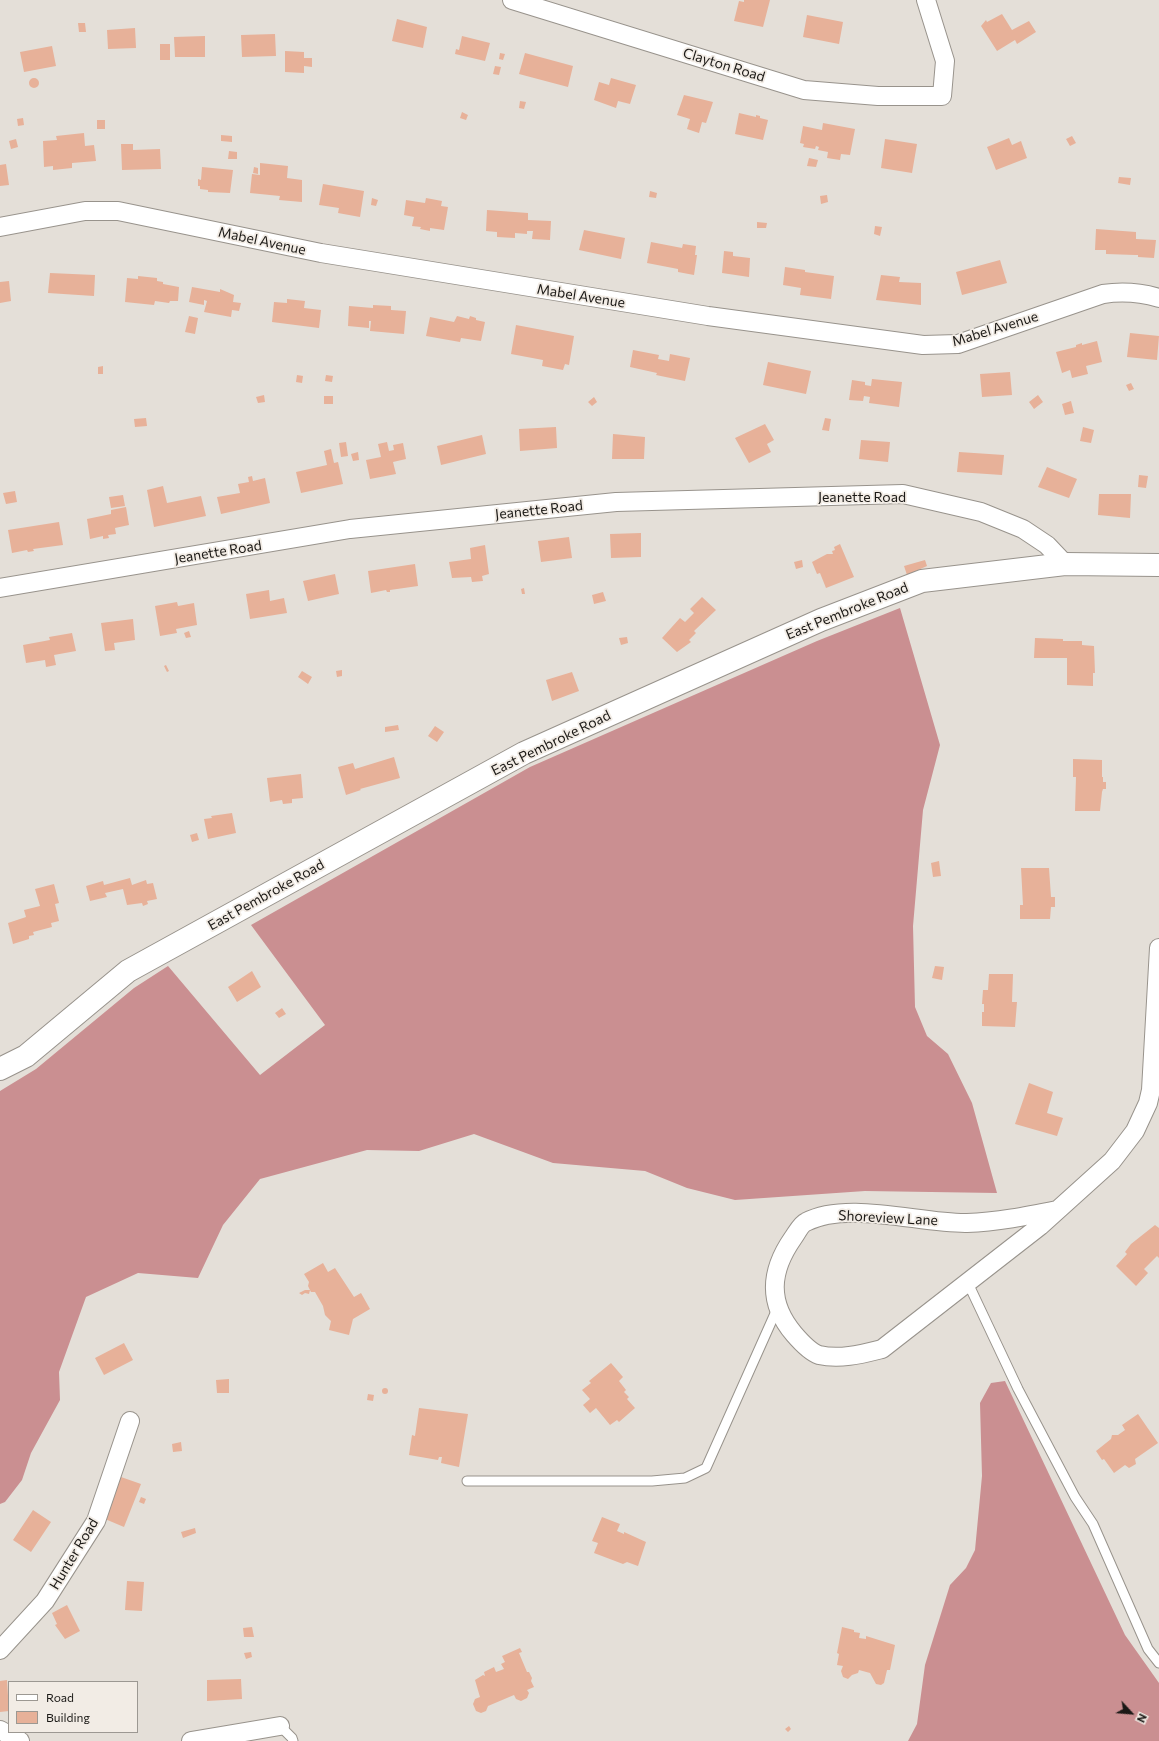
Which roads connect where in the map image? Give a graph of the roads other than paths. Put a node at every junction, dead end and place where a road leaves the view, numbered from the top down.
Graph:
1 (512, 0) edge
2 (926, 0) edge
3 (0, 227) edge
4 (1159, 298) edge
5 (1065, 564) junction
6 (1159, 565) edge
7 (0, 588) edge
8 (1159, 948) edge
9 (0, 1069) edge
10 (1057, 1210) junction
11 (966, 1282) junction
12 (777, 1309) junction
13 (130, 1421) dead end
14 (467, 1481) dead end
15 (0, 1650) edge
16 (1159, 1663) edge
17 (280, 1726) joint
18 (0, 1730) edge
19 (20, 1741) edge
20 (191, 1741) edge
21 (293, 1741) edge

1 - 2 street, Clayton Road
3 - 4 street, Mabel Avenue
5 - 6 street, East Pembroke Road
5 - 7 street, Jeanette Road
5 - 9 street, East Pembroke Road
8 - 10 street, Shoreview Lane
10 - 11 street, Shoreview Lane
10 - 12 street, Shoreview Lane
11 - 12 street, Shoreview Lane
11 - 16 lane
12 - 14 lane
13 - 15 street, Hunter Road
17 - 20 street
17 - 21 lane
18 - 19 street

